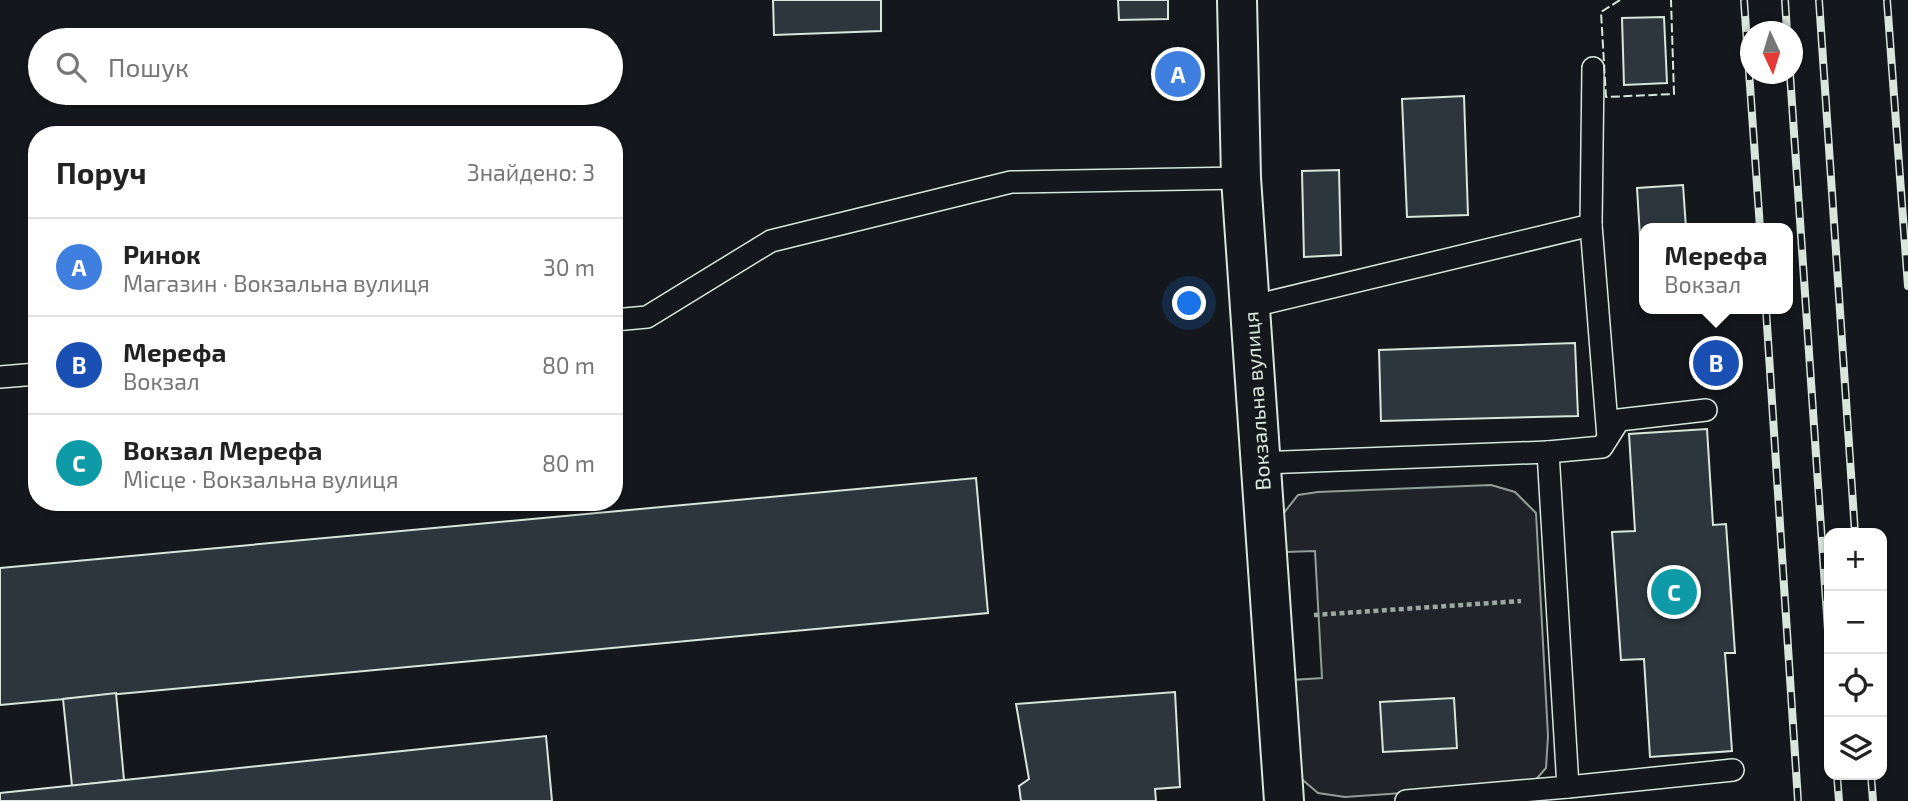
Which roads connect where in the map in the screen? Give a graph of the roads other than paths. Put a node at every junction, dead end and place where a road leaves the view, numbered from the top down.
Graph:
1 (1237, 0) edge
2 (1593, 68) dead end
3 (1241, 178) junction
4 (1591, 225) junction
5 (1249, 307) junction
6 (623, 319) edge
7 (28, 375) edge
8 (0, 377) edge
9 (1706, 410) dead end
10 (1608, 437) junction
11 (1548, 452) junction
12 (1260, 463) junction
13 (1733, 770) dead end
14 (1574, 794) edge
15 (1284, 801) edge
16 (1406, 801) edge

1 - 3 street, Вокзальна вулиця
2 - 4 lane
3 - 5 street, Вокзальна вулиця
3 - 6 lane
4 - 5 lane
4 - 10 lane
5 - 12 street, Вокзальна вулиця
7 - 8 lane
9 - 10 lane
10 - 11 lane
11 - 12 lane
11 - 14 lane
12 - 15 street, Вокзальна вулиця
13 - 14 lane
14 - 16 lane

